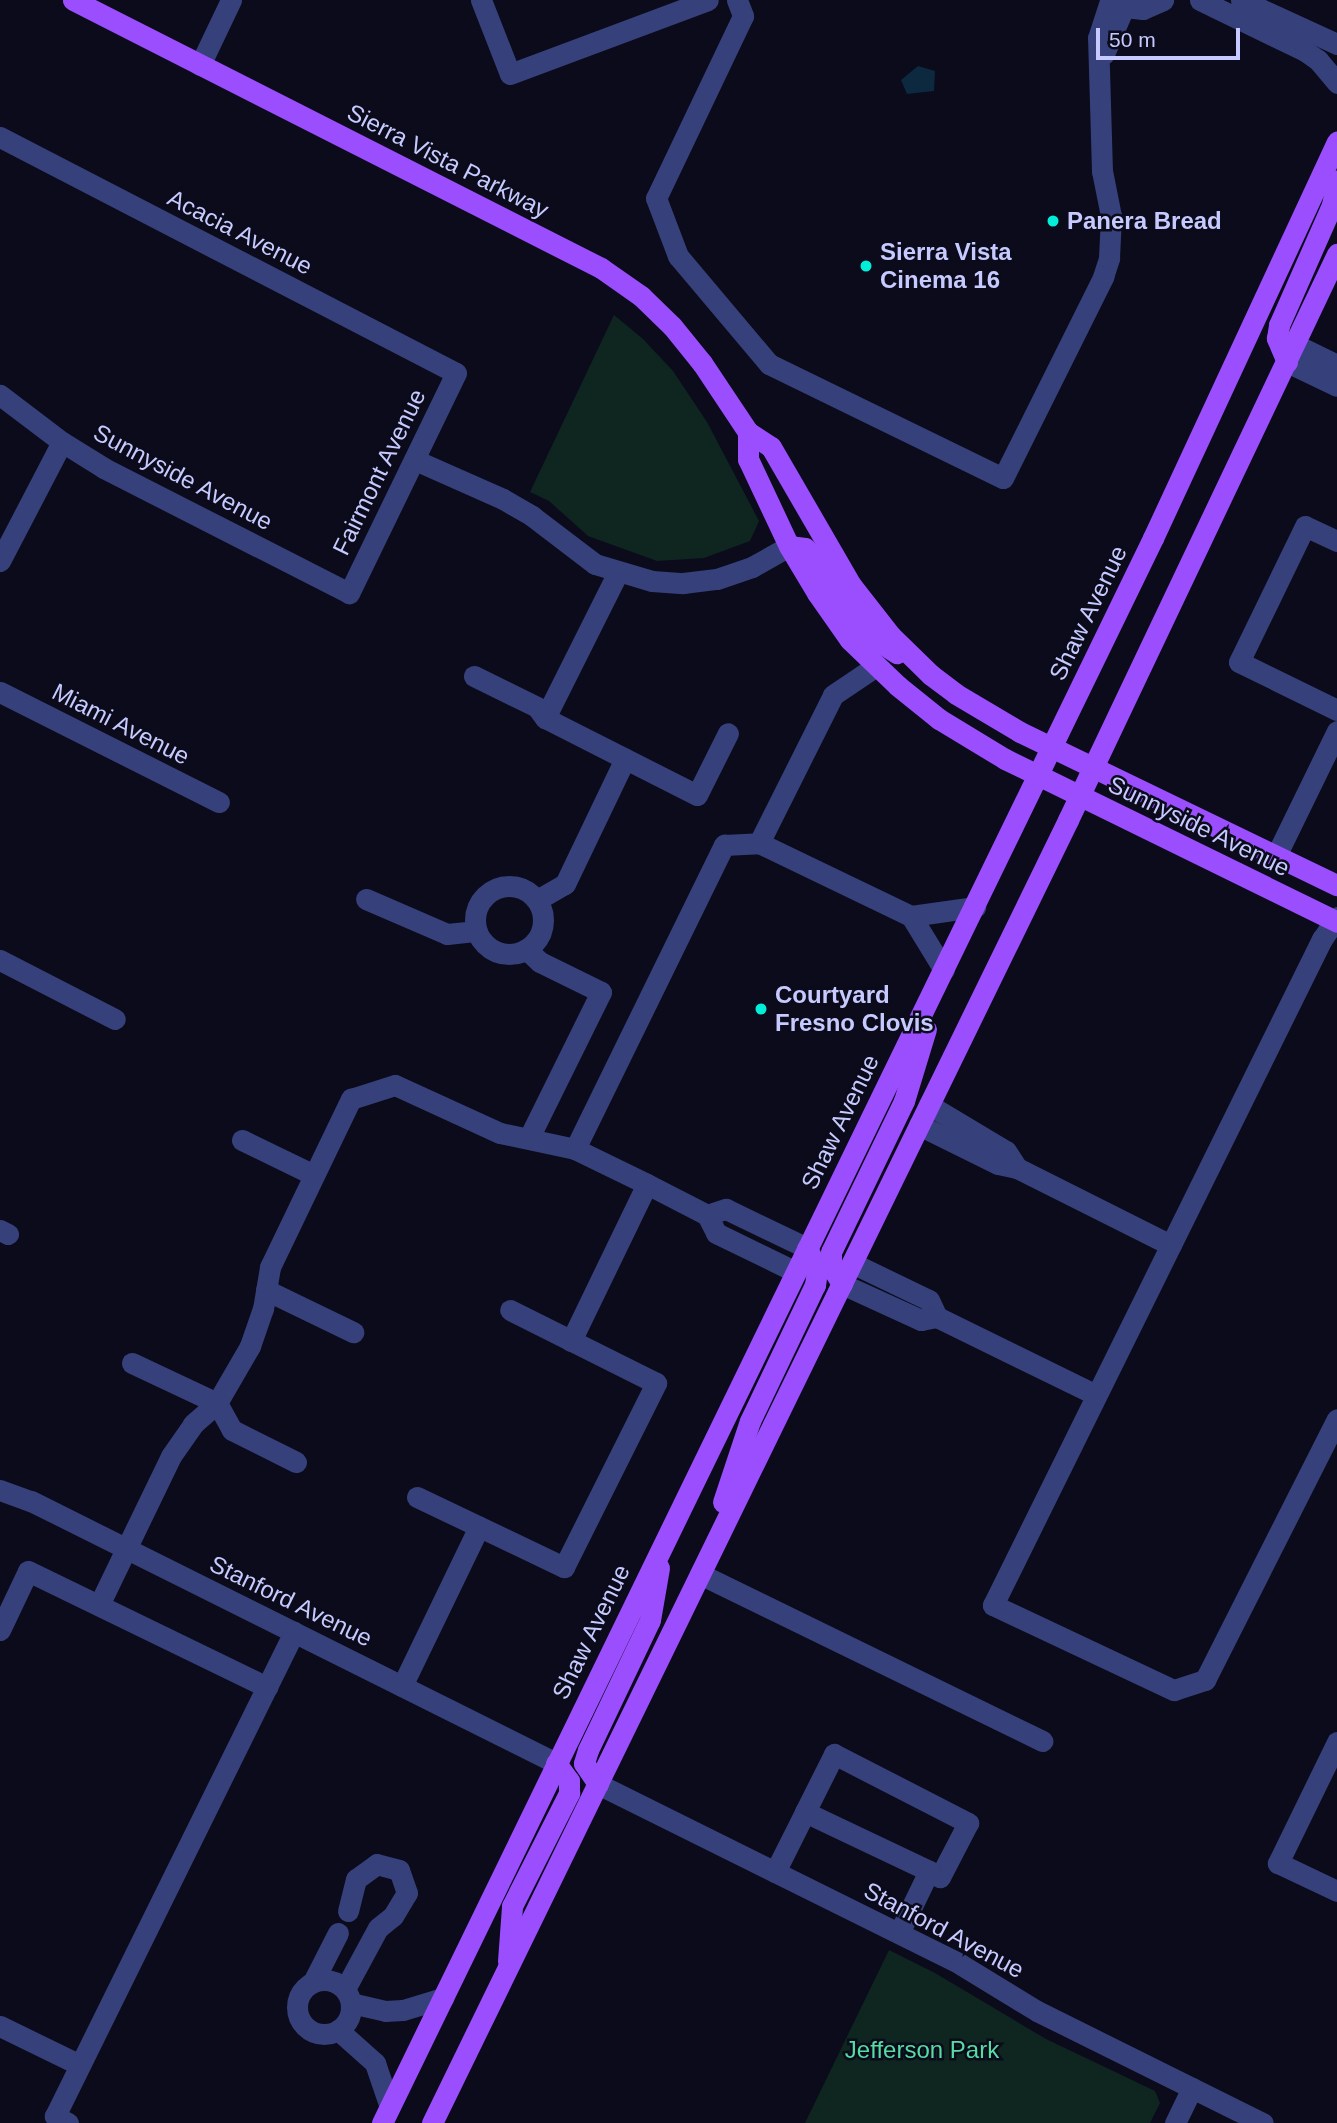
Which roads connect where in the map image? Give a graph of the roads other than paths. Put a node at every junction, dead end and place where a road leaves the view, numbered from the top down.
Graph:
1 (73, 0) edge
2 (231, 0) edge
3 (481, 0) edge
4 (708, 0) edge
5 (737, 0) edge
6 (1163, 0) edge
7 (1200, 0) edge
8 (1241, 0) edge
9 (1115, 2) edge
10 (1337, 44) edge
11 (200, 65) junction
12 (1337, 83) edge
13 (0, 137) edge
14 (1337, 142) edge
15 (1337, 180) edge
16 (1337, 254) edge
17 (1292, 354) junction
18 (1337, 365) edge
19 (456, 373) joint
20 (1337, 386) edge
21 (0, 395) edge
22 (748, 432) junction
23 (62, 442) junction
24 (415, 460) junction
25 (1337, 541) edge
26 (789, 546) junction
27 (0, 561) edge
28 (618, 572) junction
29 (349, 593) joint
30 (876, 666) junction
31 (931, 675) junction
32 (474, 676) dead end
33 (0, 692) edge
34 (1337, 710) edge
35 (545, 718) junction
36 (1337, 731) edge
37 (728, 733) dead end
38 (1051, 747) junction
39 (625, 759) junction
40 (1092, 768) junction
41 (1038, 776) junction
42 (1078, 796) junction
43 (219, 802) dead end
44 (760, 843) junction
45 (1276, 856) junction
46 (1337, 885) edge
47 (366, 899) dead end
48 (537, 900) junction
49 (975, 907) junction
50 (911, 916) junction
51 (1336, 920) edge
52 (477, 931) junction
53 (526, 949) junction
54 (0, 960) edge
55 (944, 970) junction
56 (115, 1019) dead end
57 (929, 1105) junction
58 (919, 1125) junction
59 (529, 1138) junction
60 (242, 1140) dead end
61 (565, 1146) junction
62 (1017, 1168) junction
63 (314, 1175) junction
64 (647, 1184) junction
65 (707, 1215) junction
66 (1171, 1244) junction
67 (807, 1248) junction
68 (852, 1263) junction
69 (796, 1272) junction
70 (842, 1284) junction
71 (266, 1290) junction
72 (510, 1310) dead end
73 (937, 1317) junction
74 (353, 1332) dead end
75 (571, 1341) junction
76 (132, 1363) dead end
77 (1096, 1395) junction
78 (217, 1404) junction
79 (1337, 1419) edge
80 (296, 1462) dead end
81 (0, 1490) edge
82 (417, 1497) dead end
83 (479, 1527) junction
84 (664, 1542) junction
85 (127, 1549) junction
86 (700, 1574) junction
87 (99, 1605) junction
88 (0, 1630) edge
89 (294, 1632) junction
90 (402, 1686) junction
91 (267, 1688) junction
92 (1042, 1741) dead end
93 (1337, 1742) edge
94 (556, 1763) junction
95 (598, 1784) junction
96 (805, 1812) junction
97 (929, 1871) junction
98 (775, 1872) junction
99 (1337, 1891) edge
100 (348, 1911) dead end
101 (338, 1933) dead end
102 (899, 1933) junction
103 (506, 1973) junction
104 (313, 1982) junction
105 (348, 1996) junction
106 (443, 1998) junction
107 (0, 2026) edge
108 (338, 2030) junction
109 (80, 2065) junction
110 (1192, 2088) junction
111 (386, 2115) edge
112 (68, 2123) edge
113 (432, 2123) edge
114 (1175, 2123) edge
115 (1263, 2123) edge

1 - 11 main road, Sierra Vista Parkway
2 - 11 street
3 - 4 street
5 - 9 street
6 - 9 street
7 - 12 street
8 - 10 street
11 - 22 main road, Sierra Vista Parkway
13 - 19 street, Acacia Avenue
14 - 38 main road, Shaw Avenue
15 - 17 main road
16 - 17 main road
17 - 18 street
17 - 20 street
17 - 40 main road
19 - 24 street, Fairmont Avenue
21 - 23 street, Sunnyside Avenue
22 - 26 main road, Sierra Vista Parkway
22 - 31 main road, Sierra Vista Parkway
23 - 27 street
23 - 29 street, Sunnyside Avenue
24 - 28 street
24 - 29 street, Fairmont Avenue
25 - 34 street
26 - 28 street
26 - 30 main road, Sierra Vista Parkway
26 - 31 main road
28 - 35 street
30 - 41 main road, Sierra Vista Parkway
30 - 44 street
31 - 38 main road, Sierra Vista Parkway
32 - 35 street
33 - 43 street, Miami Avenue
35 - 39 street
36 - 45 street
37 - 39 street
38 - 40 main road, Sunnyside Avenue
38 - 41 main road, Shaw Avenue
39 - 48 street
40 - 42 main road
40 - 45 main road, Sunnyside Avenue
41 - 42 main road, Sunnyside Avenue
41 - 49 main road, Shaw Avenue
42 - 51 main road, Sunnyside Avenue
42 - 57 main road
44 - 50 street
44 - 61 street
45 - 46 main road, Sunnyside Avenue
47 - 52 street
48 - 52 street
48 - 53 street
49 - 50 street
49 - 55 main road, Shaw Avenue
50 - 55 street
51 - 66 street
52 - 53 street
53 - 59 street
54 - 56 street
55 - 67 main road, Shaw Avenue
55 - 70 main road
57 - 58 main road
57 - 62 street
58 - 62 street
58 - 68 main road
59 - 61 street
59 - 63 street
60 - 63 street
61 - 64 street
62 - 66 street
63 - 71 street
64 - 65 street
64 - 75 street
65 - 67 street
65 - 69 street
66 - 77 street
67 - 69 main road, Shaw Avenue
67 - 86 main road
68 - 70 main road
68 - 73 street
69 - 84 main road, Shaw Avenue
70 - 73 street
70 - 86 main road
71 - 74 street
71 - 78 street
72 - 75 street
73 - 77 street
75 - 83 street
76 - 78 street
77 - 79 street
78 - 80 street
78 - 85 street
81 - 85 street, Stanford Avenue
82 - 83 street
83 - 90 street
84 - 94 main road, Shaw Avenue
84 - 95 main road
85 - 87 street
85 - 89 street, Stanford Avenue
86 - 92 street
86 - 95 main road
87 - 88 street
87 - 91 street
89 - 90 street, Stanford Avenue
89 - 91 street
90 - 94 street, Stanford Avenue
91 - 109 street
93 - 99 street
94 - 103 main road
94 - 106 main road, Shaw Avenue
95 - 98 street, Stanford Avenue
95 - 103 main road
96 - 97 street
96 - 97 street
96 - 98 street
97 - 102 street
98 - 102 street, Stanford Avenue
100 - 105 street
101 - 104 street
102 - 110 street, Stanford Avenue
103 - 113 main road
104 - 105 street
104 - 108 street
105 - 106 street
105 - 108 street
106 - 111 main road, Shaw Avenue
107 - 109 street
108 - 111 street
109 - 112 street
110 - 114 street
110 - 115 street, Stanford Avenue

